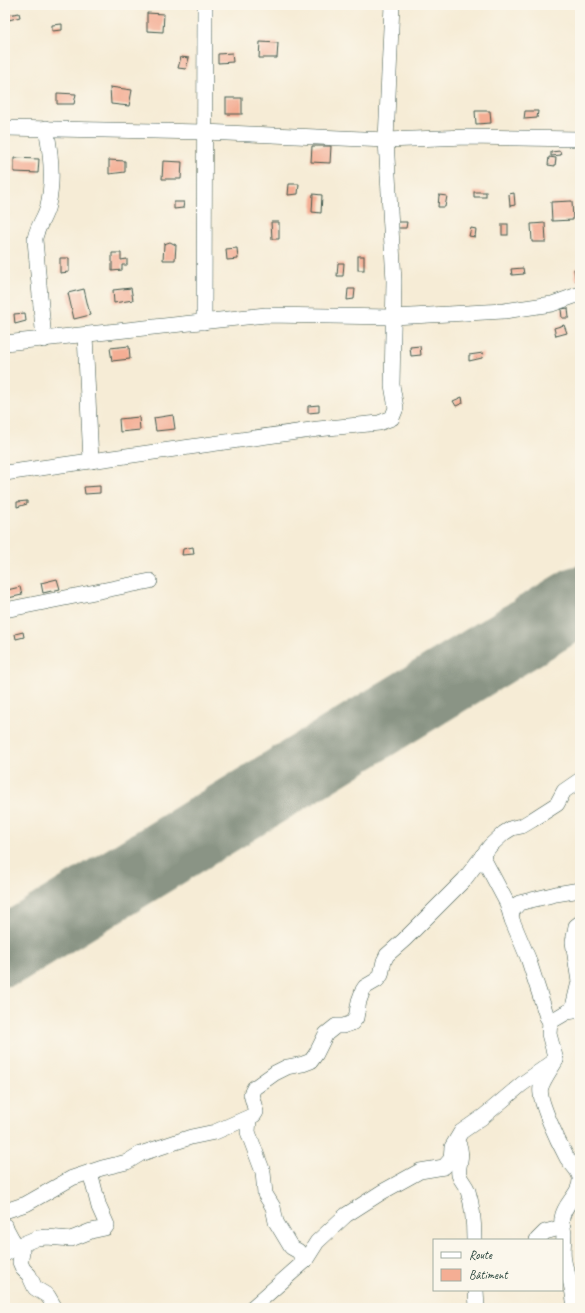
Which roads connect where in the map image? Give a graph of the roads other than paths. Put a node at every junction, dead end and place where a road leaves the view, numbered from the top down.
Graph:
1 (205, 5) edge
2 (392, 5) edge
3 (5, 128) edge
4 (46, 128) junction
5 (204, 132) junction
6 (580, 139) edge
7 (386, 140) junction
8 (580, 294) edge
9 (393, 317) junction
10 (204, 322) junction
11 (85, 335) junction
12 (44, 340) junction
13 (5, 343) edge
14 (91, 461) junction
15 (5, 473) edge
16 (150, 581) dead end
17 (5, 610) edge
18 (580, 780) edge
19 (482, 856) junction
20 (580, 890) edge
21 (512, 908) junction
22 (580, 923) edge
23 (580, 982) edge
24 (576, 1010) edge
25 (550, 1022) junction
26 (556, 1060) junction
27 (249, 1118) junction
28 (456, 1140) junction
29 (90, 1172) junction
30 (5, 1211) edge
31 (5, 1226) edge
32 (563, 1227) junction
33 (474, 1239) edge
34 (538, 1239) edge
35 (18, 1246) junction
36 (5, 1254) edge
37 (302, 1256) junction
38 (476, 1291) edge
39 (55, 1308) edge
40 (252, 1308) edge
41 (477, 1308) edge
42 (575, 1308) edge

1 - 5 street
2 - 7 street
3 - 4 street
4 - 5 street
4 - 12 street
5 - 7 street
5 - 10 street
6 - 7 street
7 - 9 street
8 - 9 street
9 - 10 street
9 - 14 street
10 - 11 street
11 - 12 street
11 - 14 street
12 - 13 street
14 - 15 street
16 - 17 street
18 - 19 street
19 - 21 street
19 - 27 street
20 - 21 street
21 - 25 street
22 - 23 street
23 - 24 street
24 - 25 street
25 - 26 street
26 - 28 street
26 - 32 street
27 - 29 street
27 - 37 street
28 - 33 street
28 - 37 street
29 - 30 street
29 - 35 street
31 - 35 street
32 - 34 street
32 - 42 street
35 - 36 street
35 - 39 street
37 - 40 street
38 - 41 street

